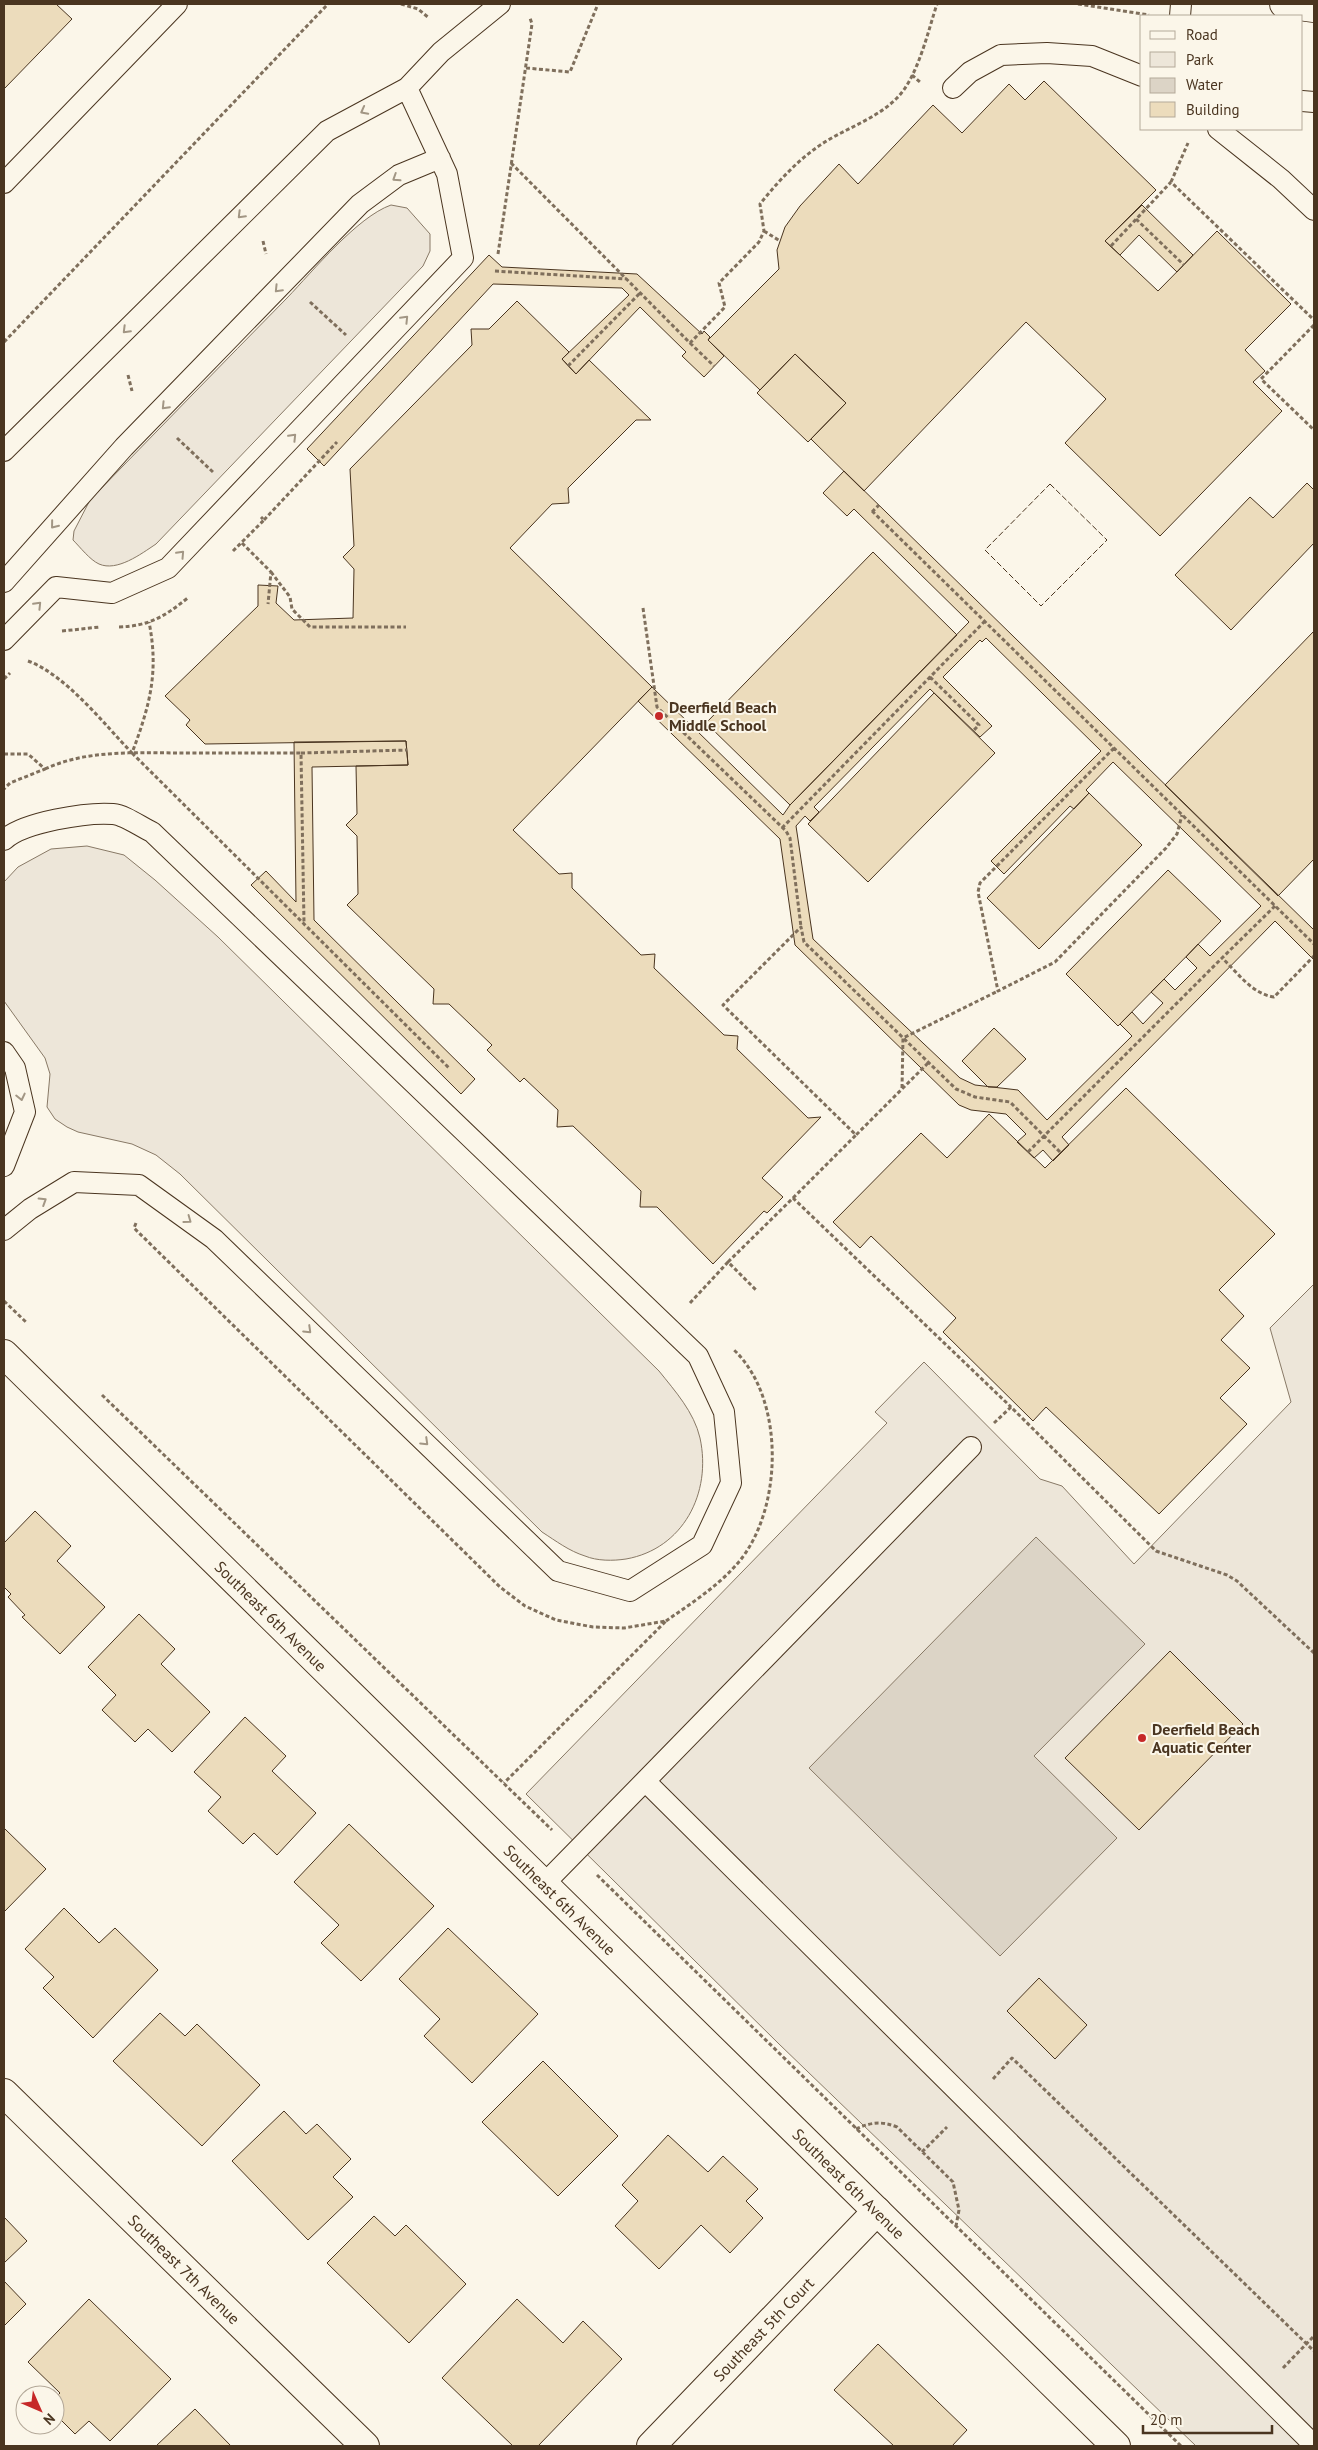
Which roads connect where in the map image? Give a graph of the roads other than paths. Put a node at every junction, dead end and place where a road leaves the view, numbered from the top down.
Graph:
1 (176, 4) edge
2 (500, 4) edge
3 (1284, 4) edge
4 (1314, 8) edge
5 (1140, 75) edge
6 (407, 88) junction
7 (954, 88) dead end
8 (1219, 130) edge
9 (440, 158) junction
10 (4, 183) edge
11 (1314, 210) edge
12 (4, 452) edge
13 (4, 582) edge
14 (4, 640) edge
15 (4, 840) edge
16 (4, 1052) edge
17 (4, 1166) edge
18 (4, 1230) edge
19 (4, 1354) edge
20 (971, 1447) road end
21 (645, 1781) junction
22 (544, 1884) junction
23 (4, 2094) edge
24 (877, 2211) junction
25 (1314, 2444) edge
26 (365, 2446) edge
27 (651, 2446) edge
28 (1116, 2446) edge

1 - 10 lane
2 - 6 lane
3 - 4 street
5 - 7 lane
6 - 9 lane
6 -> 12 lane
8 - 11 lane
9 -> 13 lane
14 -> 9 lane
18 -> 15 lane
16 -> 17 lane
19 - 22 street, Southeast 6th Avenue
20 - 21 lane
21 - 22 lane
21 - 25 lane
22 - 24 street, Southeast 6th Avenue
23 - 26 street, Southeast 7th Avenue
24 - 27 street, Southeast 5th Court
24 - 28 street, Southeast 6th Avenue

